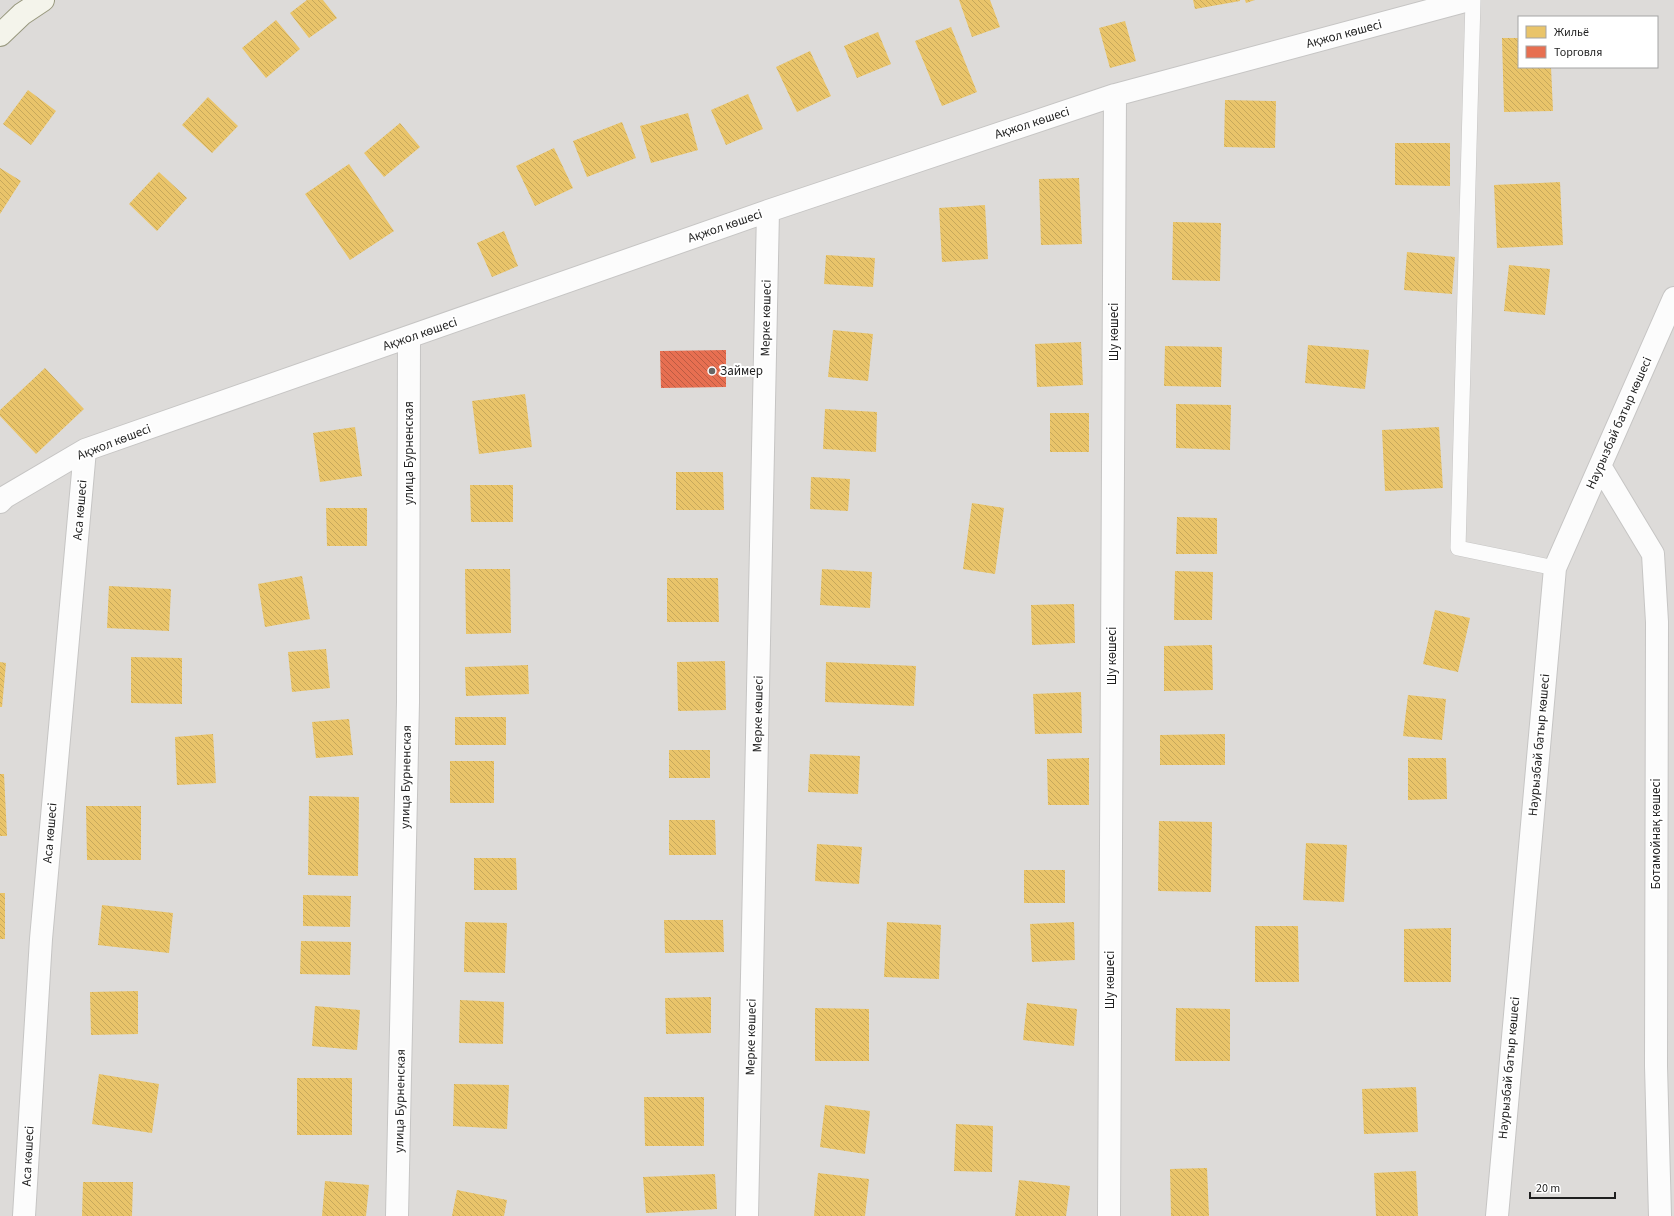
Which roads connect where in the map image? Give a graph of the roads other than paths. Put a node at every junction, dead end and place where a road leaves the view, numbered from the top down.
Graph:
1 (43, 0) edge
2 (1469, 0) edge
3 (1473, 0) edge
4 (0, 35) edge
5 (1115, 95) junction
6 (768, 211) junction
7 (1674, 298) edge
8 (409, 337) junction
9 (85, 450) junction
10 (1600, 466) junction
11 (0, 502) edge
12 (1555, 568) junction
13 (24, 1216) edge
14 (398, 1216) edge
15 (747, 1216) edge
16 (1109, 1216) edge
17 (1497, 1216) edge
18 (1660, 1216) edge

1 - 4 street
2 - 5 street, Ақжол көшесі
3 - 12 lane
5 - 6 street, Ақжол көшесі
5 - 16 street, Шу көшесі
6 - 8 street, Ақжол көшесі
6 - 15 street, Мерке көшесі
7 - 10 street, Наурызбай батыр көшесі
8 - 9 street, Ақжол көшесі
8 - 14 street, улица Бурненская
9 - 11 street, Ақжол көшесі
9 - 13 street, Аса көшесі
10 - 12 street, Наурызбай батыр көшесі
10 - 18 street, Ботамойнақ көшесі
12 - 17 street, Наурызбай батыр көшесі

